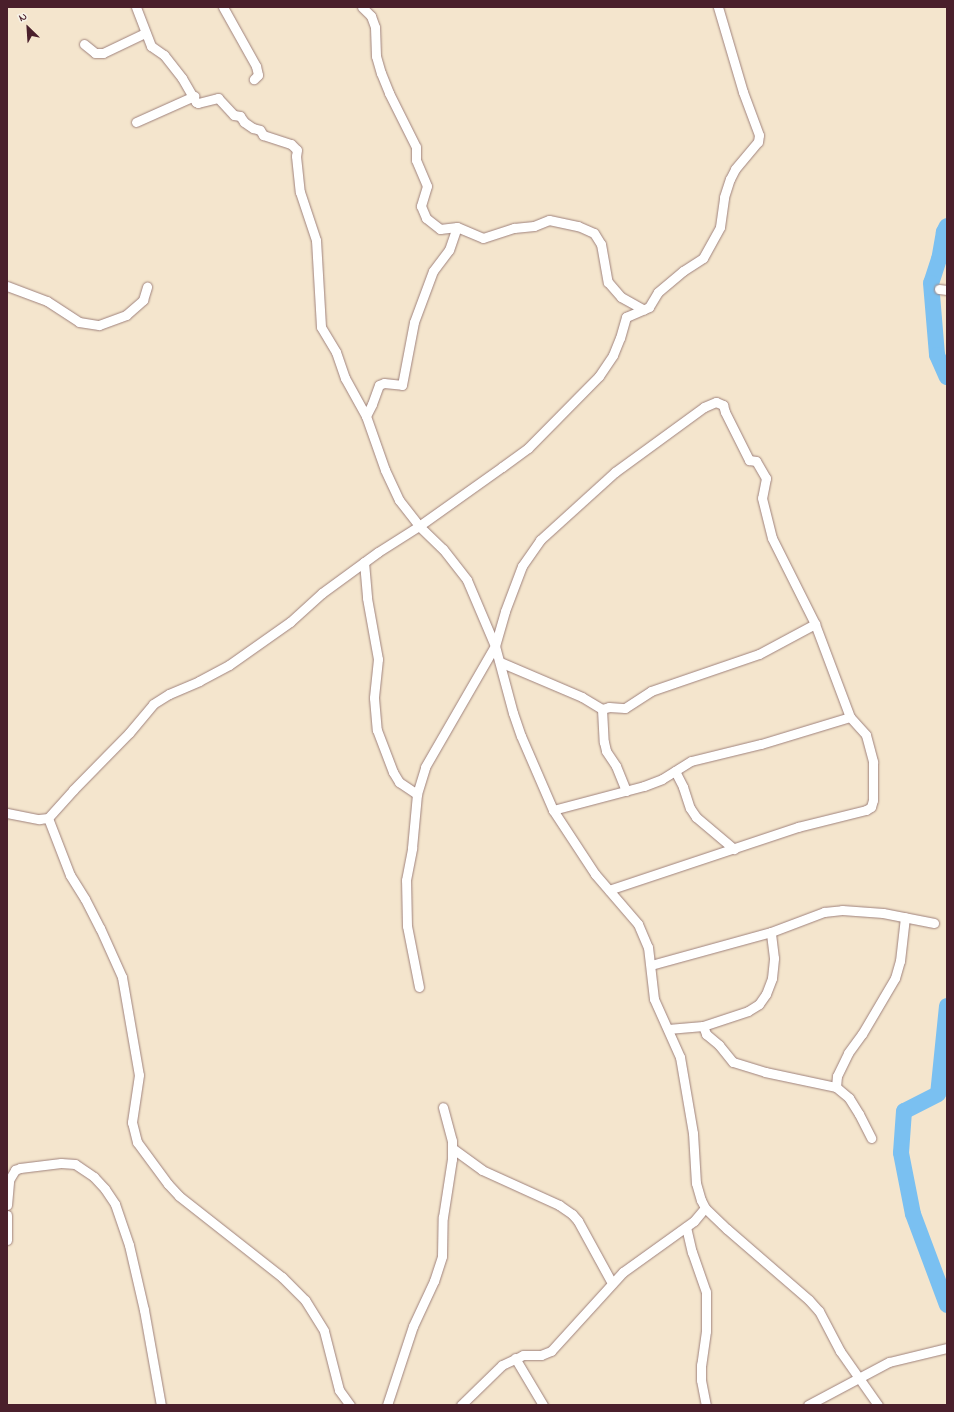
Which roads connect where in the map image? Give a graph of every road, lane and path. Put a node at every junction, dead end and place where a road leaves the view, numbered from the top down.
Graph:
1 (136, 7) edge
2 (222, 7) edge
3 (362, 7) edge
4 (718, 7) edge
5 (145, 33) junction
6 (84, 44) dead end
7 (254, 79) dead end
8 (194, 96) junction
9 (136, 122) dead end
10 (457, 227) junction
11 (7, 286) edge
12 (147, 287) dead end
13 (644, 310) junction
14 (366, 416) junction
15 (419, 526) junction
16 (364, 562) junction
17 (815, 624) junction
18 (495, 646) junction
19 (500, 662) junction
20 (602, 710) junction
21 (850, 717) junction
22 (675, 771) junction
23 (626, 791) junction
24 (417, 794) junction
25 (553, 810) junction
26 (7, 813) edge
27 (48, 818) junction
28 (734, 849) junction
29 (609, 890) junction
30 (905, 917) junction
31 (934, 924) dead end
32 (771, 932) junction
33 (651, 965) junction
34 (419, 987) dead end
35 (704, 1026) junction
36 (668, 1029) junction
37 (836, 1087) junction
38 (443, 1107) dead end
39 (871, 1138) dead end
40 (452, 1148) junction
41 (7, 1192) edge
42 (7, 1205) edge
43 (705, 1208) junction
44 (7, 1215) edge
45 (686, 1227) junction
46 (7, 1240) edge
47 (612, 1284) junction
48 (947, 1348) edge
49 (515, 1358) junction
50 (859, 1378) junction
51 (162, 1405) edge
52 (350, 1405) edge
53 (387, 1405) edge
54 (461, 1405) edge
55 (543, 1405) edge
56 (706, 1405) edge
57 (808, 1405) edge
58 (878, 1405) edge

1 - 5 street
2 - 7 street
3 - 10 street
4 - 13 street
5 - 6 street
5 - 8 street
8 - 9 street
8 - 14 street
10 - 13 street
10 - 14 street
11 - 12 street
13 - 15 street
14 - 15 street
15 - 16 street
15 - 18 street
16 - 24 street
16 - 27 street
17 - 18 street
17 - 20 street
17 - 21 street
18 - 19 street
18 - 24 street
19 - 20 street
19 - 25 street
20 - 23 street
21 - 22 street
21 - 28 street
22 - 23 street
22 - 28 street
23 - 25 street
24 - 34 street
25 - 29 street
26 - 27 street
27 - 52 street
28 - 29 street
29 - 33 street
30 - 31 street
30 - 32 street
30 - 37 street
32 - 33 street
32 - 35 street
33 - 36 street
35 - 36 street
35 - 37 street
36 - 43 street
37 - 39 street
38 - 40 street
40 - 47 street
40 - 53 street
41 - 42 street
41 - 51 street
43 - 45 street
43 - 50 street
44 - 46 street
45 - 47 street
45 - 56 street
47 - 49 street
48 - 50 street
49 - 54 street
49 - 55 street
50 - 57 street
50 - 58 street

